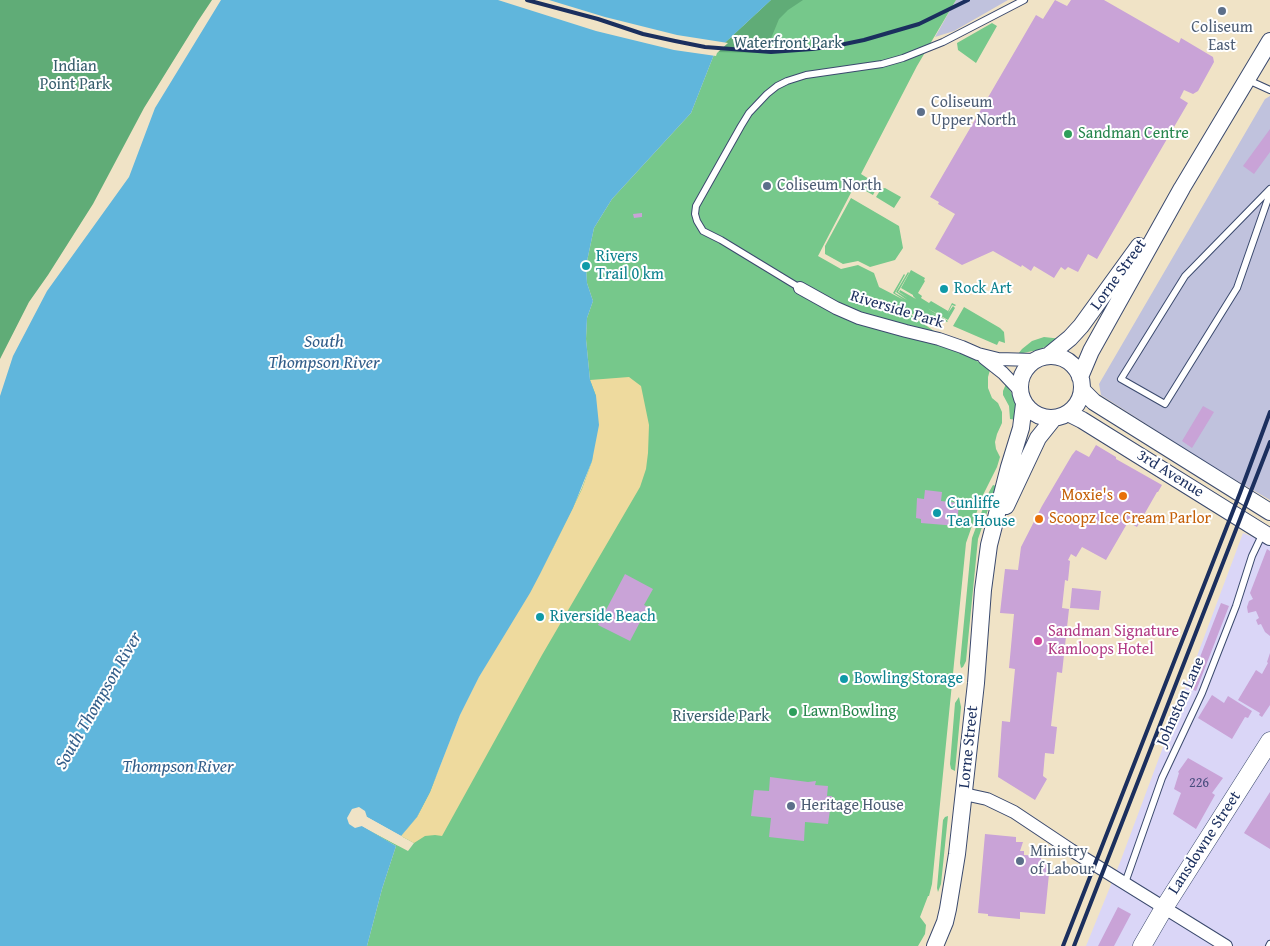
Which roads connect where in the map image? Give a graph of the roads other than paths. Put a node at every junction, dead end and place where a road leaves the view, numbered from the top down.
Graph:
1 (1013, 0) edge
2 (1024, 0) edge
3 (1006, 10) junction
4 (1270, 41) edge
5 (1248, 80) junction
6 (1270, 90) edge
7 (1182, 188) junction
8 (1270, 191) edge
9 (800, 288) joint
10 (978, 354) junction
11 (1042, 358) junction
12 (1081, 383) junction
13 (1022, 397) junction
14 (1061, 416) junction
15 (1270, 512) edge
16 (1267, 535) edge
17 (989, 545) junction
18 (1270, 741) edge
19 (964, 794) junction
20 (1125, 883) junction
21 (1164, 908) junction
22 (935, 946) edge
23 (1142, 946) edge
24 (1226, 946) edge

1 - 3 lane
2 - 3 lane, Riverside Park
3 - 9 lane, Riverside Park
4 - 5 street, Lorne Street
5 - 6 lane
5 - 7 street, Lorne Street
7 - 11 street, Lorne Street
7 - 12 street, Lorne Street
8 - 8 lane
9 - 10 street, Riverside Park
10 - 11 street, Riverside Park
10 - 13 street, Riverside Park
11 - 12 street
11 - 13 street
12 - 14 street
12 - 15 street, 3rd Avenue
13 - 14 street
13 - 17 street, Lorne Street
14 - 16 street, 3rd Avenue
14 - 17 street, Lorne Street
16 - 20 lane, Johnston Lane
17 - 19 street, Lorne Street
18 - 21 main road, Lansdowne Street
19 - 20 street
19 - 22 street, Lorne Street
20 - 21 street
21 - 23 main road, Lansdowne Street
21 - 24 street

